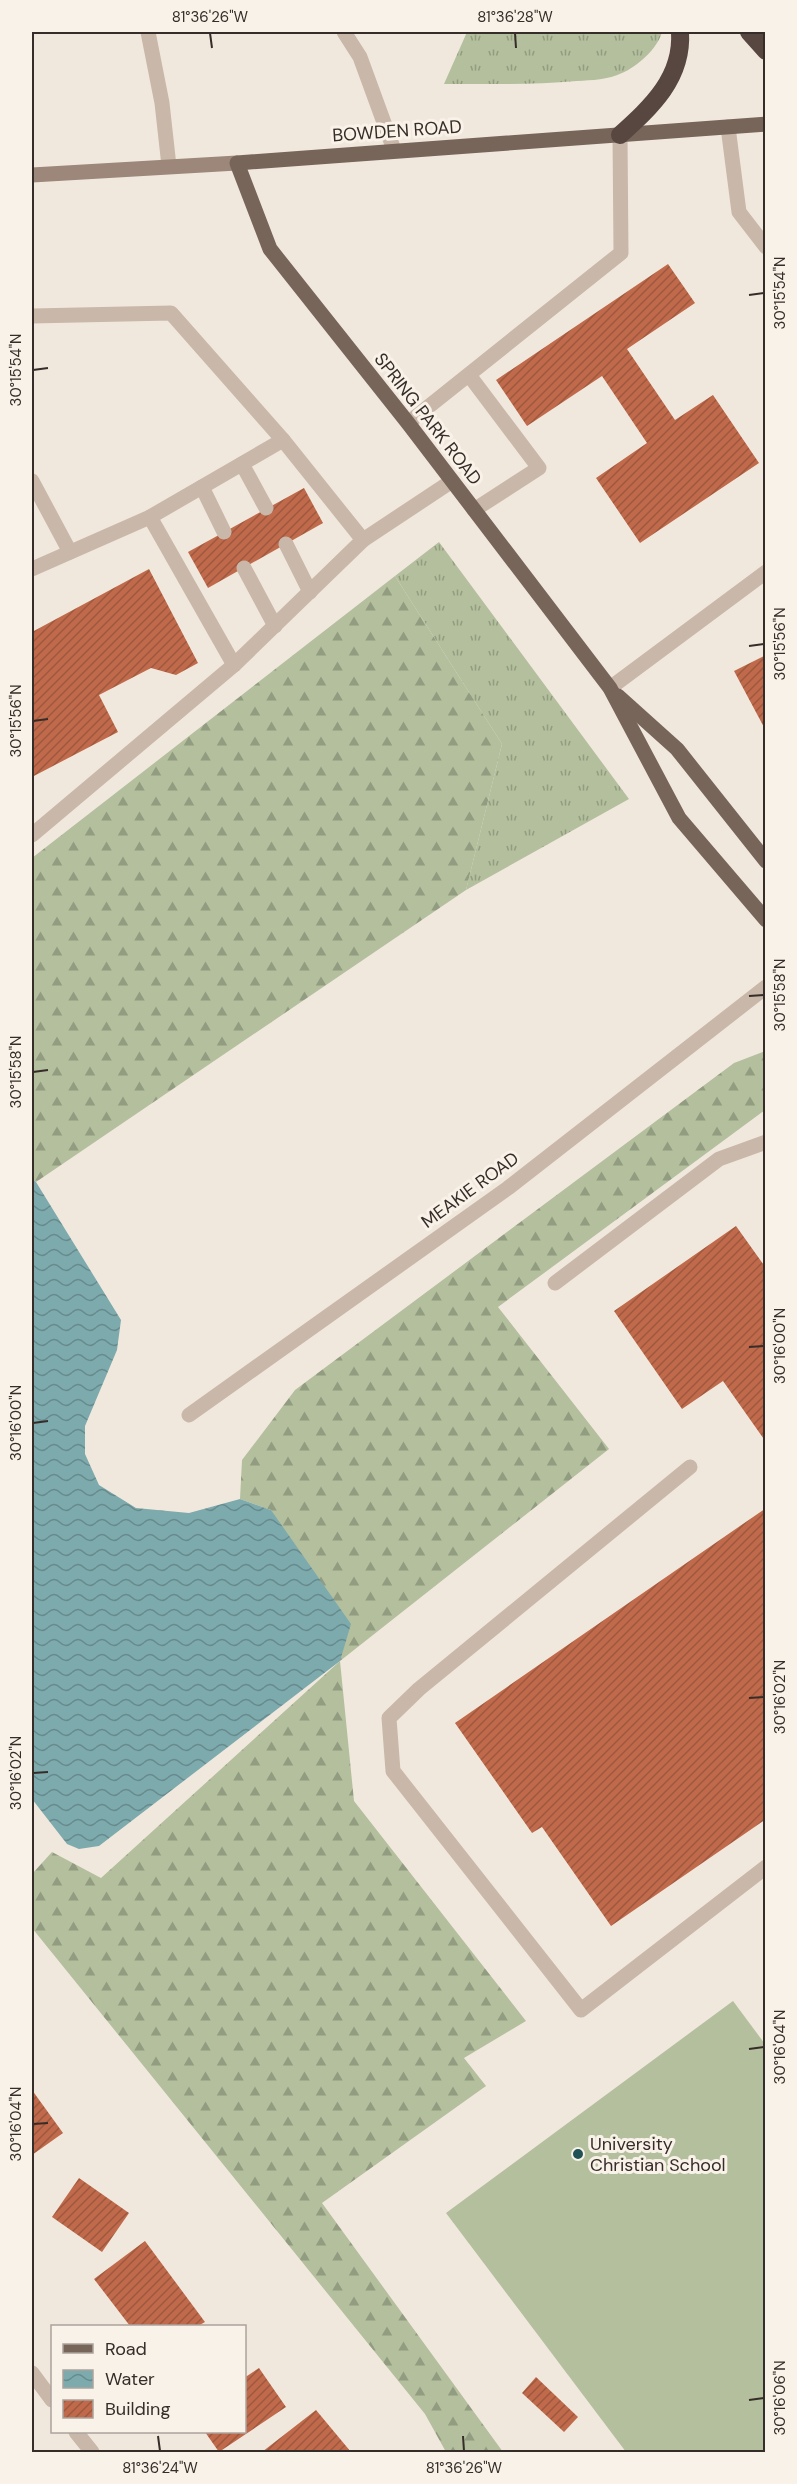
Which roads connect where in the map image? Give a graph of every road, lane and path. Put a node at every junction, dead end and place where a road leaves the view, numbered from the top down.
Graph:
1 (148, 32) edge
2 (344, 32) edge
3 (680, 32) edge
4 (749, 32) edge
5 (765, 51) edge
6 (765, 124) edge
7 (728, 127) junction
8 (620, 135) junction
9 (394, 150) junction
10 (237, 163) junction
11 (169, 166) junction
12 (32, 174) edge
13 (765, 247) edge
14 (32, 316) edge
15 (469, 375) junction
16 (408, 423) junction
17 (283, 440) junction
18 (242, 464) junction
19 (32, 481) edge
20 (452, 481) junction
21 (202, 488) junction
22 (266, 508) dead end
23 (474, 510) junction
24 (150, 517) junction
25 (224, 532) dead end
26 (363, 540) junction
27 (286, 544) dead end
28 (70, 552) junction
29 (244, 568) dead end
30 (32, 569) edge
31 (765, 572) edge
32 (310, 592) junction
33 (275, 626) junction
34 (234, 665) junction
35 (610, 688) junction
36 (32, 835) edge
37 (765, 861) edge
38 (765, 920) edge
39 (765, 987) edge
40 (765, 1142) edge
41 (555, 1283) dead end
42 (189, 1415) dead end
43 (690, 1467) dead end
44 (765, 1867) edge
45 (32, 2373) edge
46 (51, 2399) edge
47 (77, 2433) edge
48 (92, 2452) edge

1 - 11 street
2 - 9 street
3 - 8 highway
4 - 5 highway
6 - 7 main road, BOWDEN ROAD
7 - 8 main road, BOWDEN ROAD
7 - 13 street
8 - 9 main road, BOWDEN ROAD
8 - 15 street
9 - 10 main road, BOWDEN ROAD
10 - 11 main road, BOWDEN ROAD
10 - 16 main road, SPRING PARK ROAD
11 - 12 main road, BOWDEN ROAD
14 - 17 street
15 - 16 street
15 - 23 street
16 - 20 main road, SPRING PARK ROAD
17 - 18 street
17 - 26 street
18 - 21 street
18 - 22 street
19 - 28 street
20 - 23 main road, SPRING PARK ROAD
20 - 26 street
21 - 24 street
21 - 25 street
23 - 35 main road, SPRING PARK ROAD
24 - 28 street
24 - 34 street
26 - 32 street
27 - 32 street
28 - 30 street
29 - 33 street
31 - 35 street
32 - 33 street
33 - 34 street
34 - 36 street
35 - 37 main road, SPRING PARK ROAD
35 - 38 main road, SPRING PARK ROAD
39 - 42 street, MEAKIE ROAD
40 - 41 street
43 - 44 street
45 - 46 street
47 - 48 street

